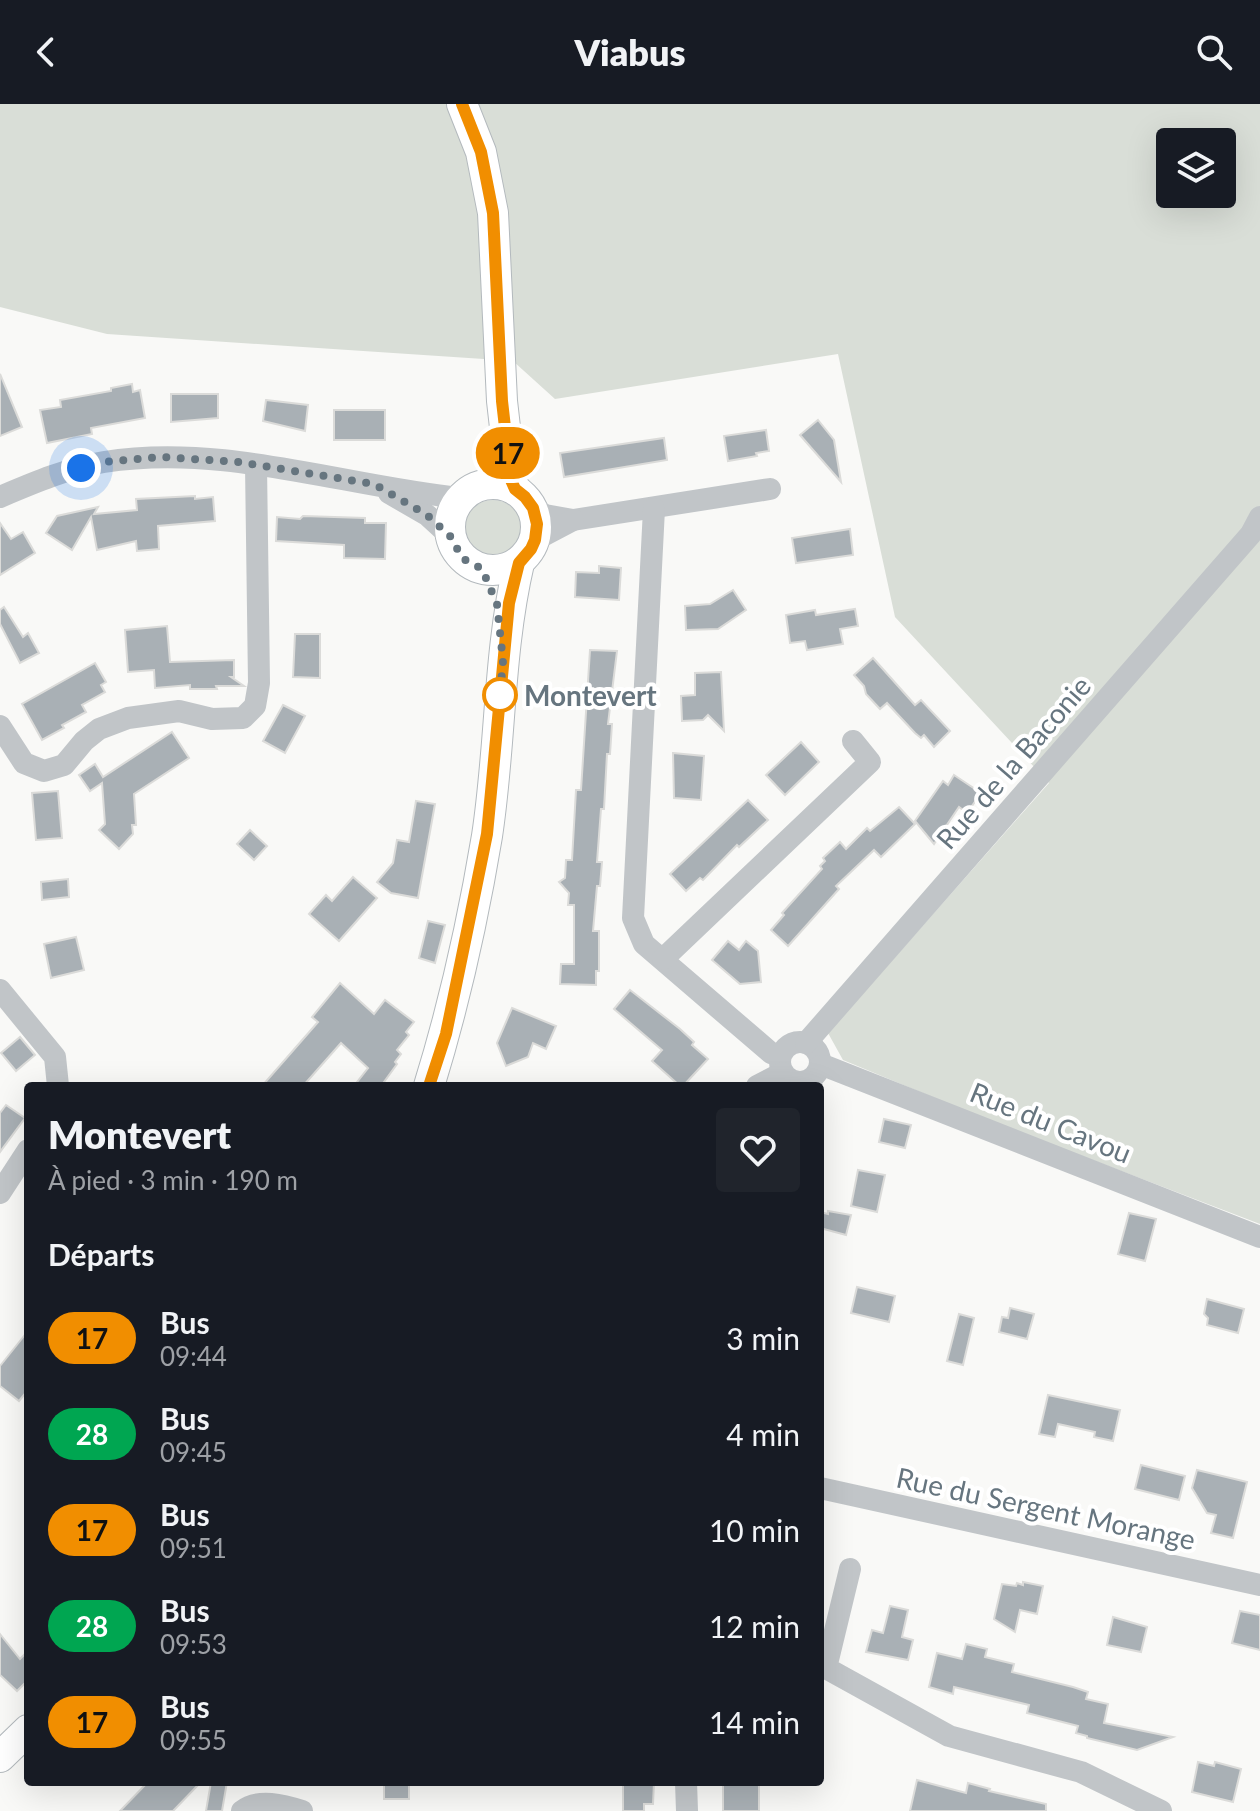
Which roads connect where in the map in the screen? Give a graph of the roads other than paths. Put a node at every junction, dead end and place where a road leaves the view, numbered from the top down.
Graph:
1 (462, 104) edge
2 (504, 418) junction
3 (256, 465) junction
4 (374, 484) junction
5 (770, 489) dead end
6 (469, 492) junction
7 (0, 497) edge
8 (524, 499) junction
9 (654, 509) junction
10 (1260, 517) edge
11 (573, 520) junction
12 (451, 537) junction
13 (527, 551) junction
14 (482, 569) junction
15 (503, 661) junction
16 (0, 726) edge
17 (853, 741) dead end
18 (663, 959) junction
19 (0, 990) edge
20 (806, 1043) junction
21 (781, 1065) junction
22 (812, 1078) edge
23 (58, 1082) edge
24 (430, 1082) edge
25 (762, 1082) edge
26 (24, 1156) edge
27 (0, 1193) edge
28 (1260, 1237) edge
29 (824, 1489) edge
30 (850, 1569) dead end
31 (1260, 1585) edge
32 (824, 1663) edge
33 (824, 1668) edge
34 (24, 1734) edge
35 (0, 1757) edge
36 (686, 1786) edge
37 (242, 1811) edge
38 (302, 1811) edge
39 (687, 1811) edge
40 (1161, 1811) edge

1 - 2 main road
2 - 6 main road
2 - 8 main road
3 - 4 street
3 - 7 street
3 - 16 street
4 - 6 street
4 - 12 street
5 - 9 street
6 - 8 main road
6 - 12 main road
8 - 11 street
8 - 13 main road
9 - 11 street
9 - 18 street
10 - 20 street, Rue de la Baconie
11 - 13 street
12 - 14 main road
13 - 14 main road
13 - 15 main road
14 - 15 main road
15 - 24 main road
17 - 18 street
18 - 21 street
19 - 23 street
20 - 21 street
20 - 22 street
21 - 22 street
21 - 25 street
22 - 28 street, Rue du Cavou
26 - 27 street
29 - 31 street, Rue du Sergent Morange
30 - 32 street
33 - 40 street
34 - 35 main road
36 - 39 street
37 - 38 street

